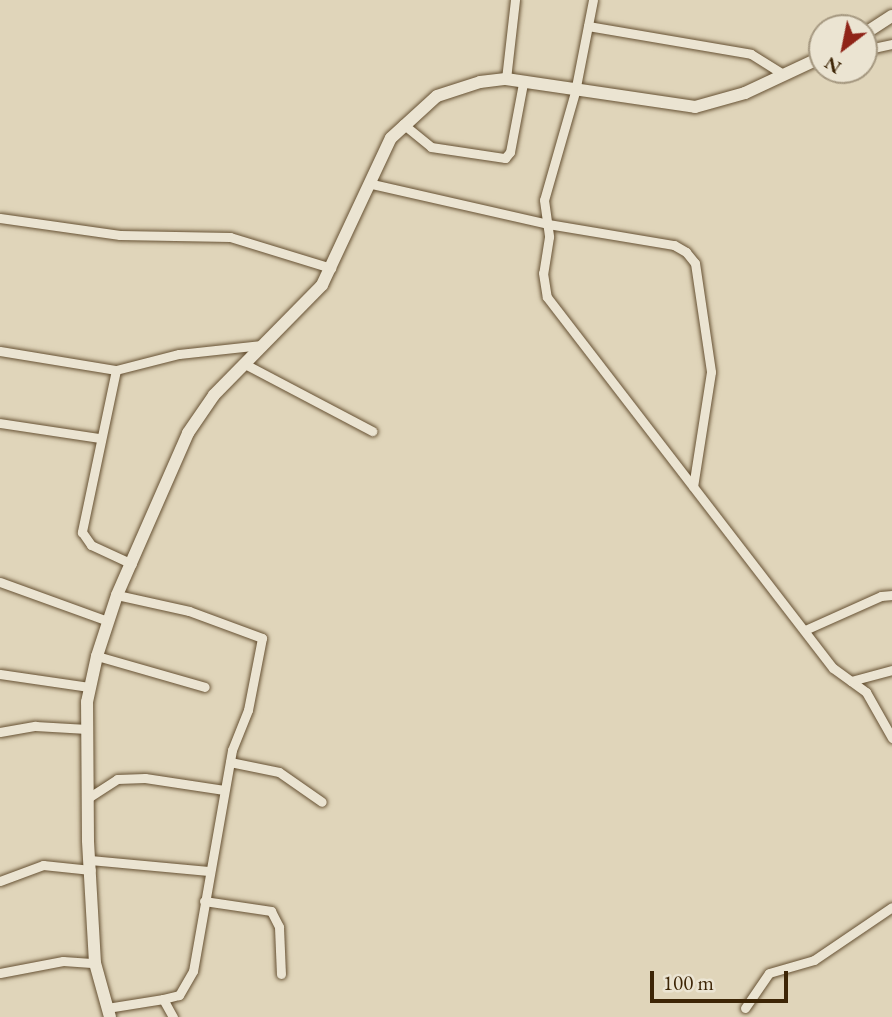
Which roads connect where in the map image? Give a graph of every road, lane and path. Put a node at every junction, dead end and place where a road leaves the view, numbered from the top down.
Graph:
1 (515, 0) edge
2 (593, 0) edge
3 (588, 26) junction
4 (808, 63) edge
5 (782, 73) junction
6 (506, 79) junction
7 (523, 82) junction
8 (575, 92) junction
9 (403, 124) junction
10 (372, 184) junction
11 (0, 218) edge
12 (548, 224) junction
13 (331, 268) junction
14 (262, 345) junction
15 (0, 351) edge
16 (244, 364) junction
17 (116, 370) junction
18 (0, 423) edge
19 (372, 431) dead end
20 (99, 438) junction
21 (693, 487) junction
22 (132, 564) junction
23 (0, 582) edge
24 (117, 595) junction
25 (892, 595) edge
26 (108, 621) junction
27 (806, 629) junction
28 (97, 656) junction
29 (892, 670) edge
30 (0, 674) edge
31 (851, 681) junction
32 (89, 687) junction
33 (205, 687) dead end
34 (87, 729) junction
35 (0, 732) edge
36 (892, 738) edge
37 (230, 762) junction
38 (224, 790) junction
39 (89, 798) junction
40 (322, 802) dead end
41 (91, 865) junction
42 (208, 871) junction
43 (0, 881) edge
44 (204, 901) junction
45 (892, 907) edge
46 (95, 963) junction
47 (0, 973) edge
48 (281, 974) dead end
49 (163, 999) junction
50 (745, 1008) dead end
51 (109, 1012) edge
52 (173, 1017) edge

1 - 6 street
2 - 3 street
3 - 5 street
3 - 8 street
4 - 5 street
5 - 8 street
6 - 7 street
6 - 9 street
7 - 8 street
7 - 9 street
8 - 12 street
9 - 10 street
10 - 12 street
10 - 13 street
11 - 13 street
12 - 21 street
12 - 21 street
13 - 14 street
14 - 16 street
14 - 17 street
15 - 17 street
16 - 19 street
16 - 22 street
17 - 20 street
18 - 20 street
20 - 22 street
21 - 27 street
22 - 24 street
23 - 26 street
24 - 26 street
24 - 37 street
25 - 27 street
26 - 28 street
27 - 31 street
28 - 32 street
28 - 33 street
29 - 31 street
30 - 32 street
31 - 36 street
32 - 34 street
34 - 35 street
34 - 39 street
37 - 38 street
37 - 40 street
38 - 39 street
38 - 42 street
39 - 41 street
41 - 42 street
41 - 43 street
41 - 46 street
42 - 44 street
44 - 48 street
44 - 49 street
45 - 50 street
46 - 47 street
46 - 51 street
49 - 51 street
49 - 52 street

